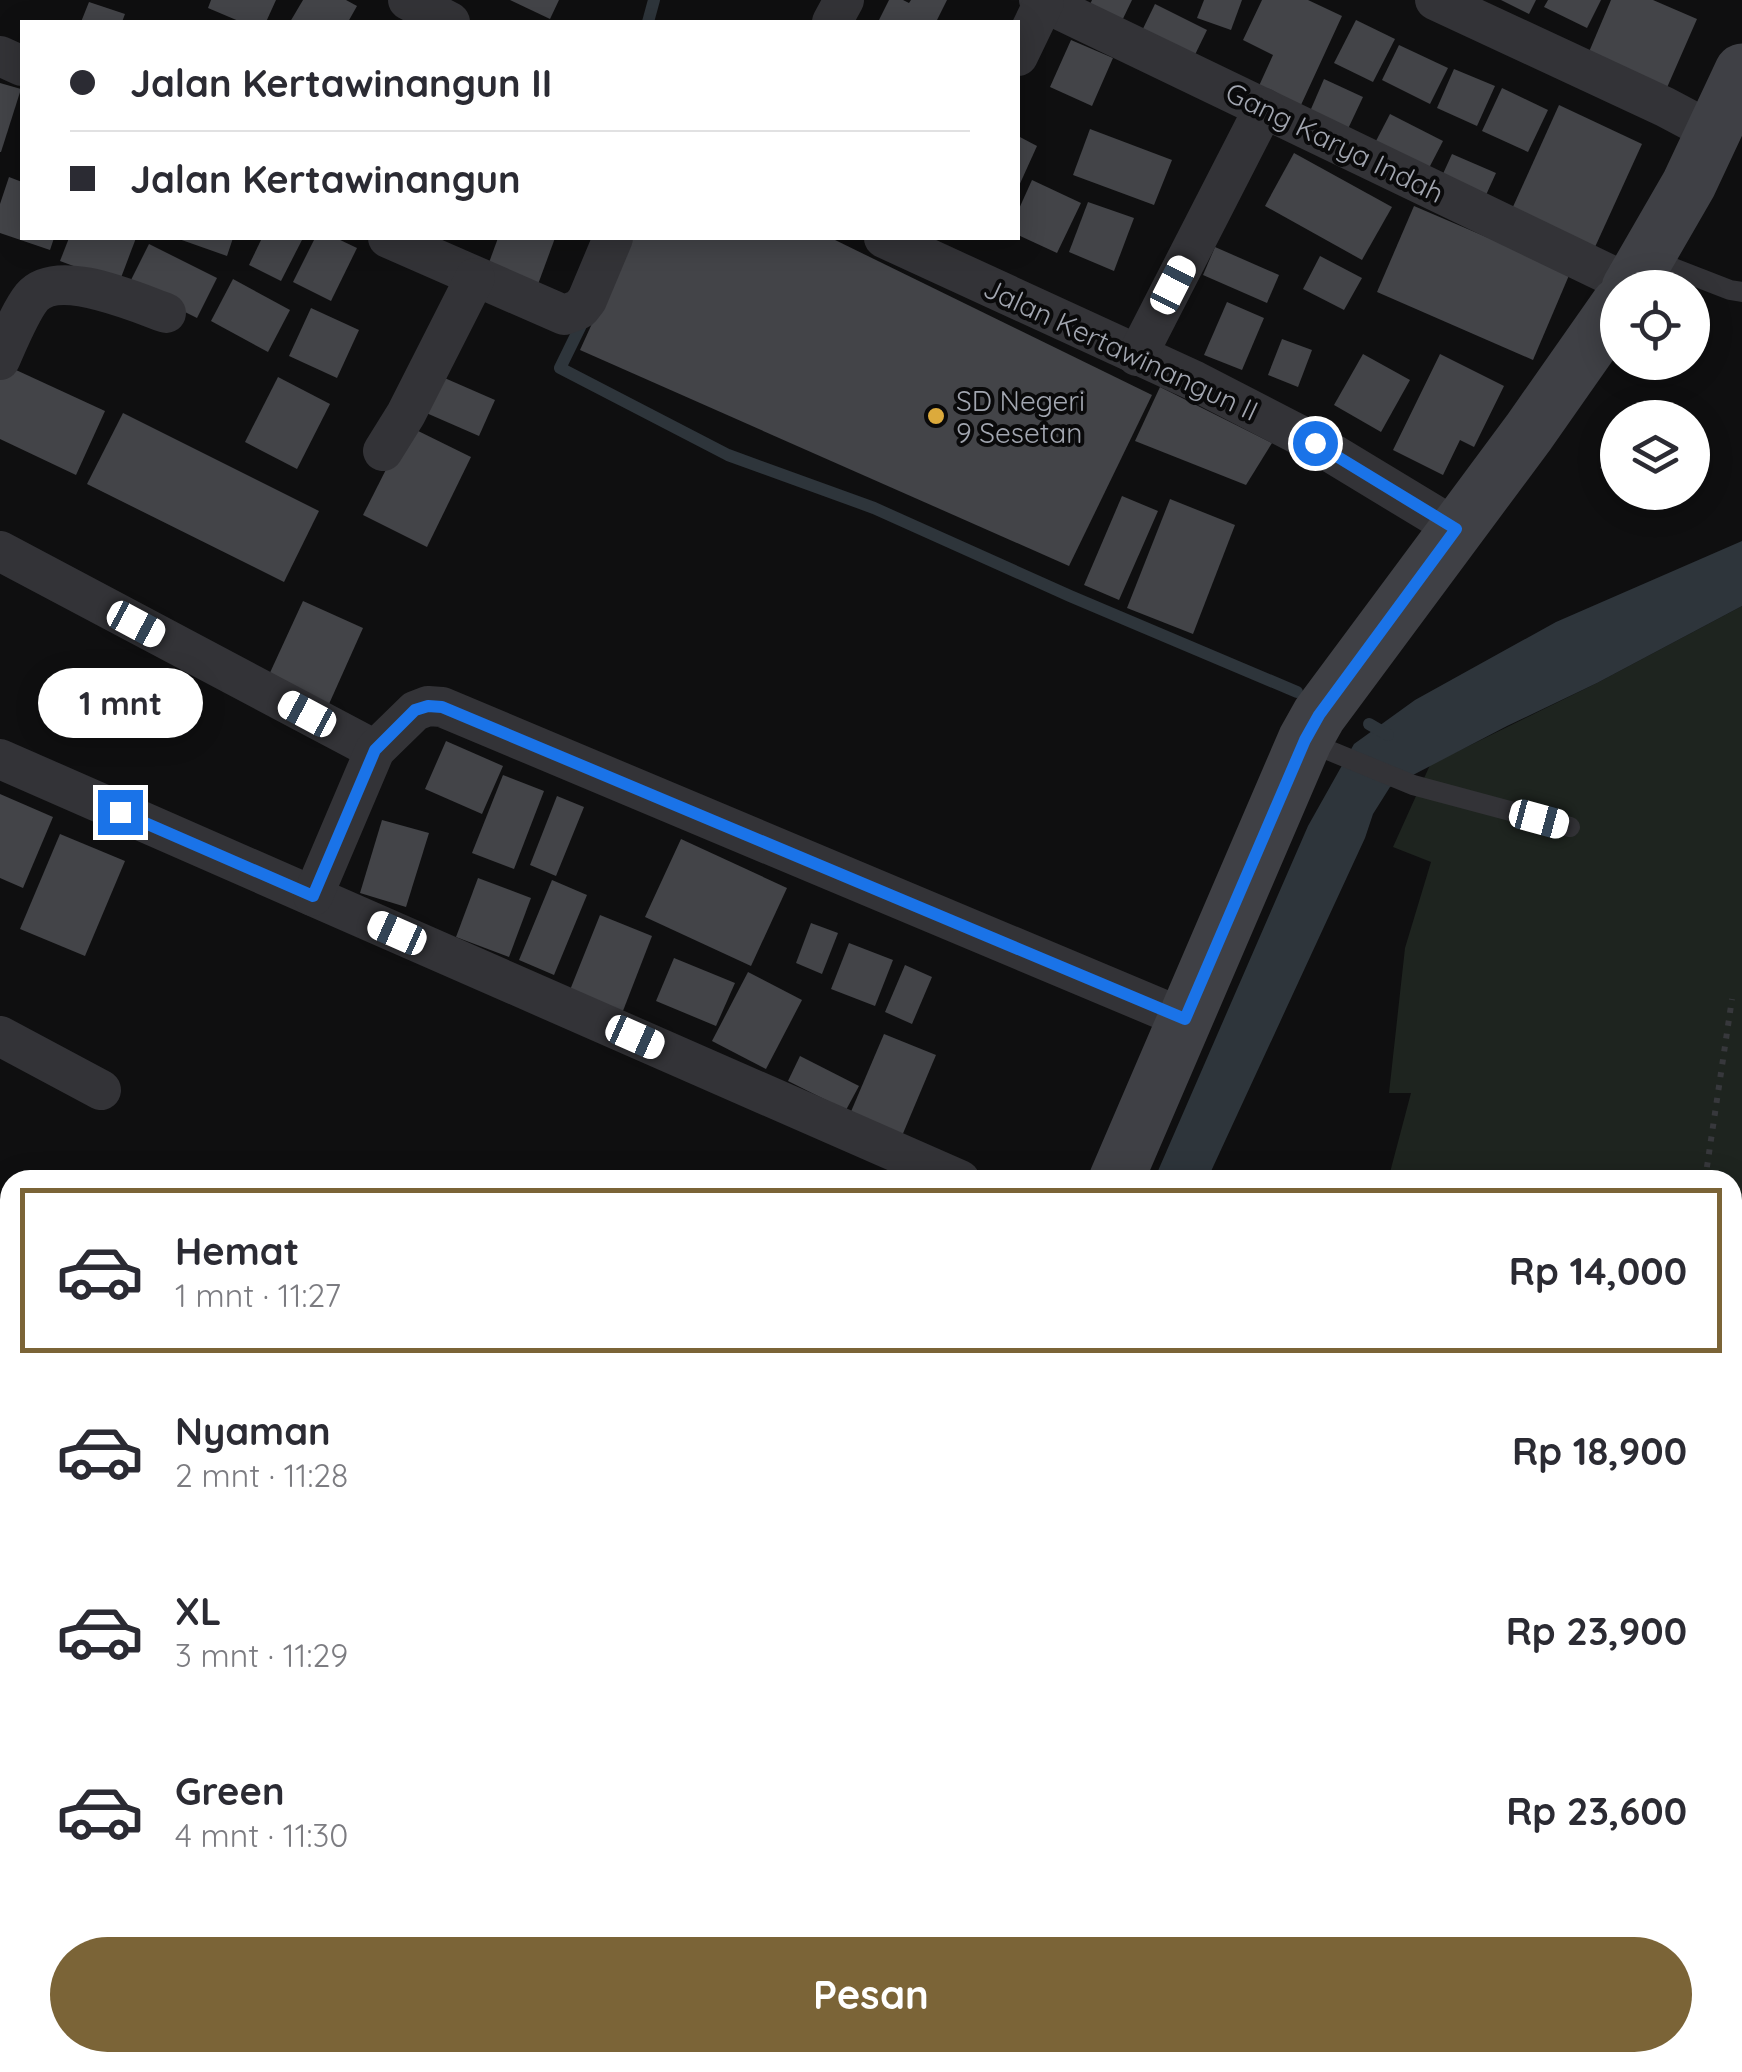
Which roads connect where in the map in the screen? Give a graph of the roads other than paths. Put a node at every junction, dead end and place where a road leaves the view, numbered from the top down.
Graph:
1 (408, 0) edge
2 (1436, 0) edge
3 (1042, 1) edge
4 (445, 20) edge
5 (1020, 51) edge
6 (1742, 70) edge
7 (1264, 108) junction
8 (1714, 133) junction
9 (392, 240) edge
10 (612, 240) edge
11 (910, 243) edge
12 (1602, 270) edge
13 (1639, 270) edge
14 (476, 278) junction
15 (1710, 289) edge
16 (1742, 292) edge
17 (166, 312) dead end
18 (1600, 329) edge
19 (1136, 356) junction
20 (0, 360) edge
21 (382, 451) dead end
22 (1456, 529) junction
23 (0, 552) edge
24 (1321, 747) junction
25 (375, 750) junction
26 (0, 759) edge
27 (1570, 827) dead end
28 (313, 896) junction
29 (1185, 1019) junction
30 (0, 1036) edge
31 (101, 1090) dead end
32 (937, 1170) edge
33 (1120, 1170) edge

1 - 4 street
2 - 8 street
3 - 5 street
3 - 7 street, Gang Karya Indah
6 - 8 street
7 - 12 street, Gang Karya Indah
7 - 19 street
8 - 13 street
9 - 14 street
10 - 14 street
11 - 19 street, Jalan Kertawinangun II
14 - 21 street
15 - 16 lane
17 - 20 street
18 - 22 street
19 - 22 street, Jalan Kertawinangun II
22 - 24 street
23 - 25 street
24 - 27 lane
24 - 29 street
25 - 28 street
25 - 29 street
26 - 28 street
28 - 32 street
29 - 33 street
30 - 31 street

